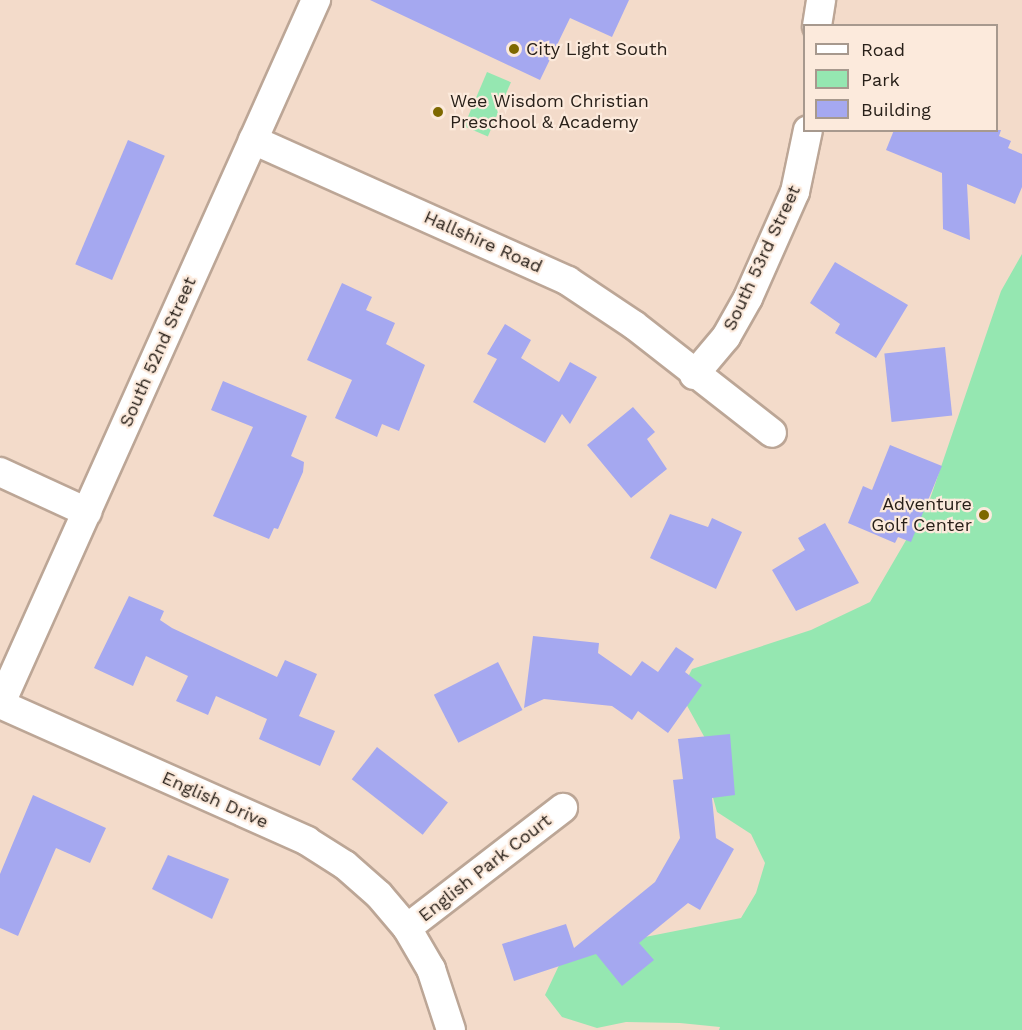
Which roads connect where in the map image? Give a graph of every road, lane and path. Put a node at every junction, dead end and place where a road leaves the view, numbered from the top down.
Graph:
1 (316, 0) edge
2 (822, 0) edge
3 (817, 24) edge
4 (808, 132) edge
5 (253, 140) junction
6 (694, 375) junction
7 (772, 433) dead end
8 (0, 472) edge
9 (87, 512) junction
10 (0, 705) edge
11 (563, 808) dead end
12 (407, 928) junction
13 (451, 1030) edge

1 - 5 street, South 52nd Street
2 - 3 street
4 - 6 street, South 53rd Street
5 - 6 street, Hallshire Road
5 - 9 street, South 52nd Street
6 - 7 street, Hallshire Road
8 - 9 street
9 - 10 street, South 52nd Street
10 - 12 street, English Drive
11 - 12 street, English Park Court
12 - 13 street

